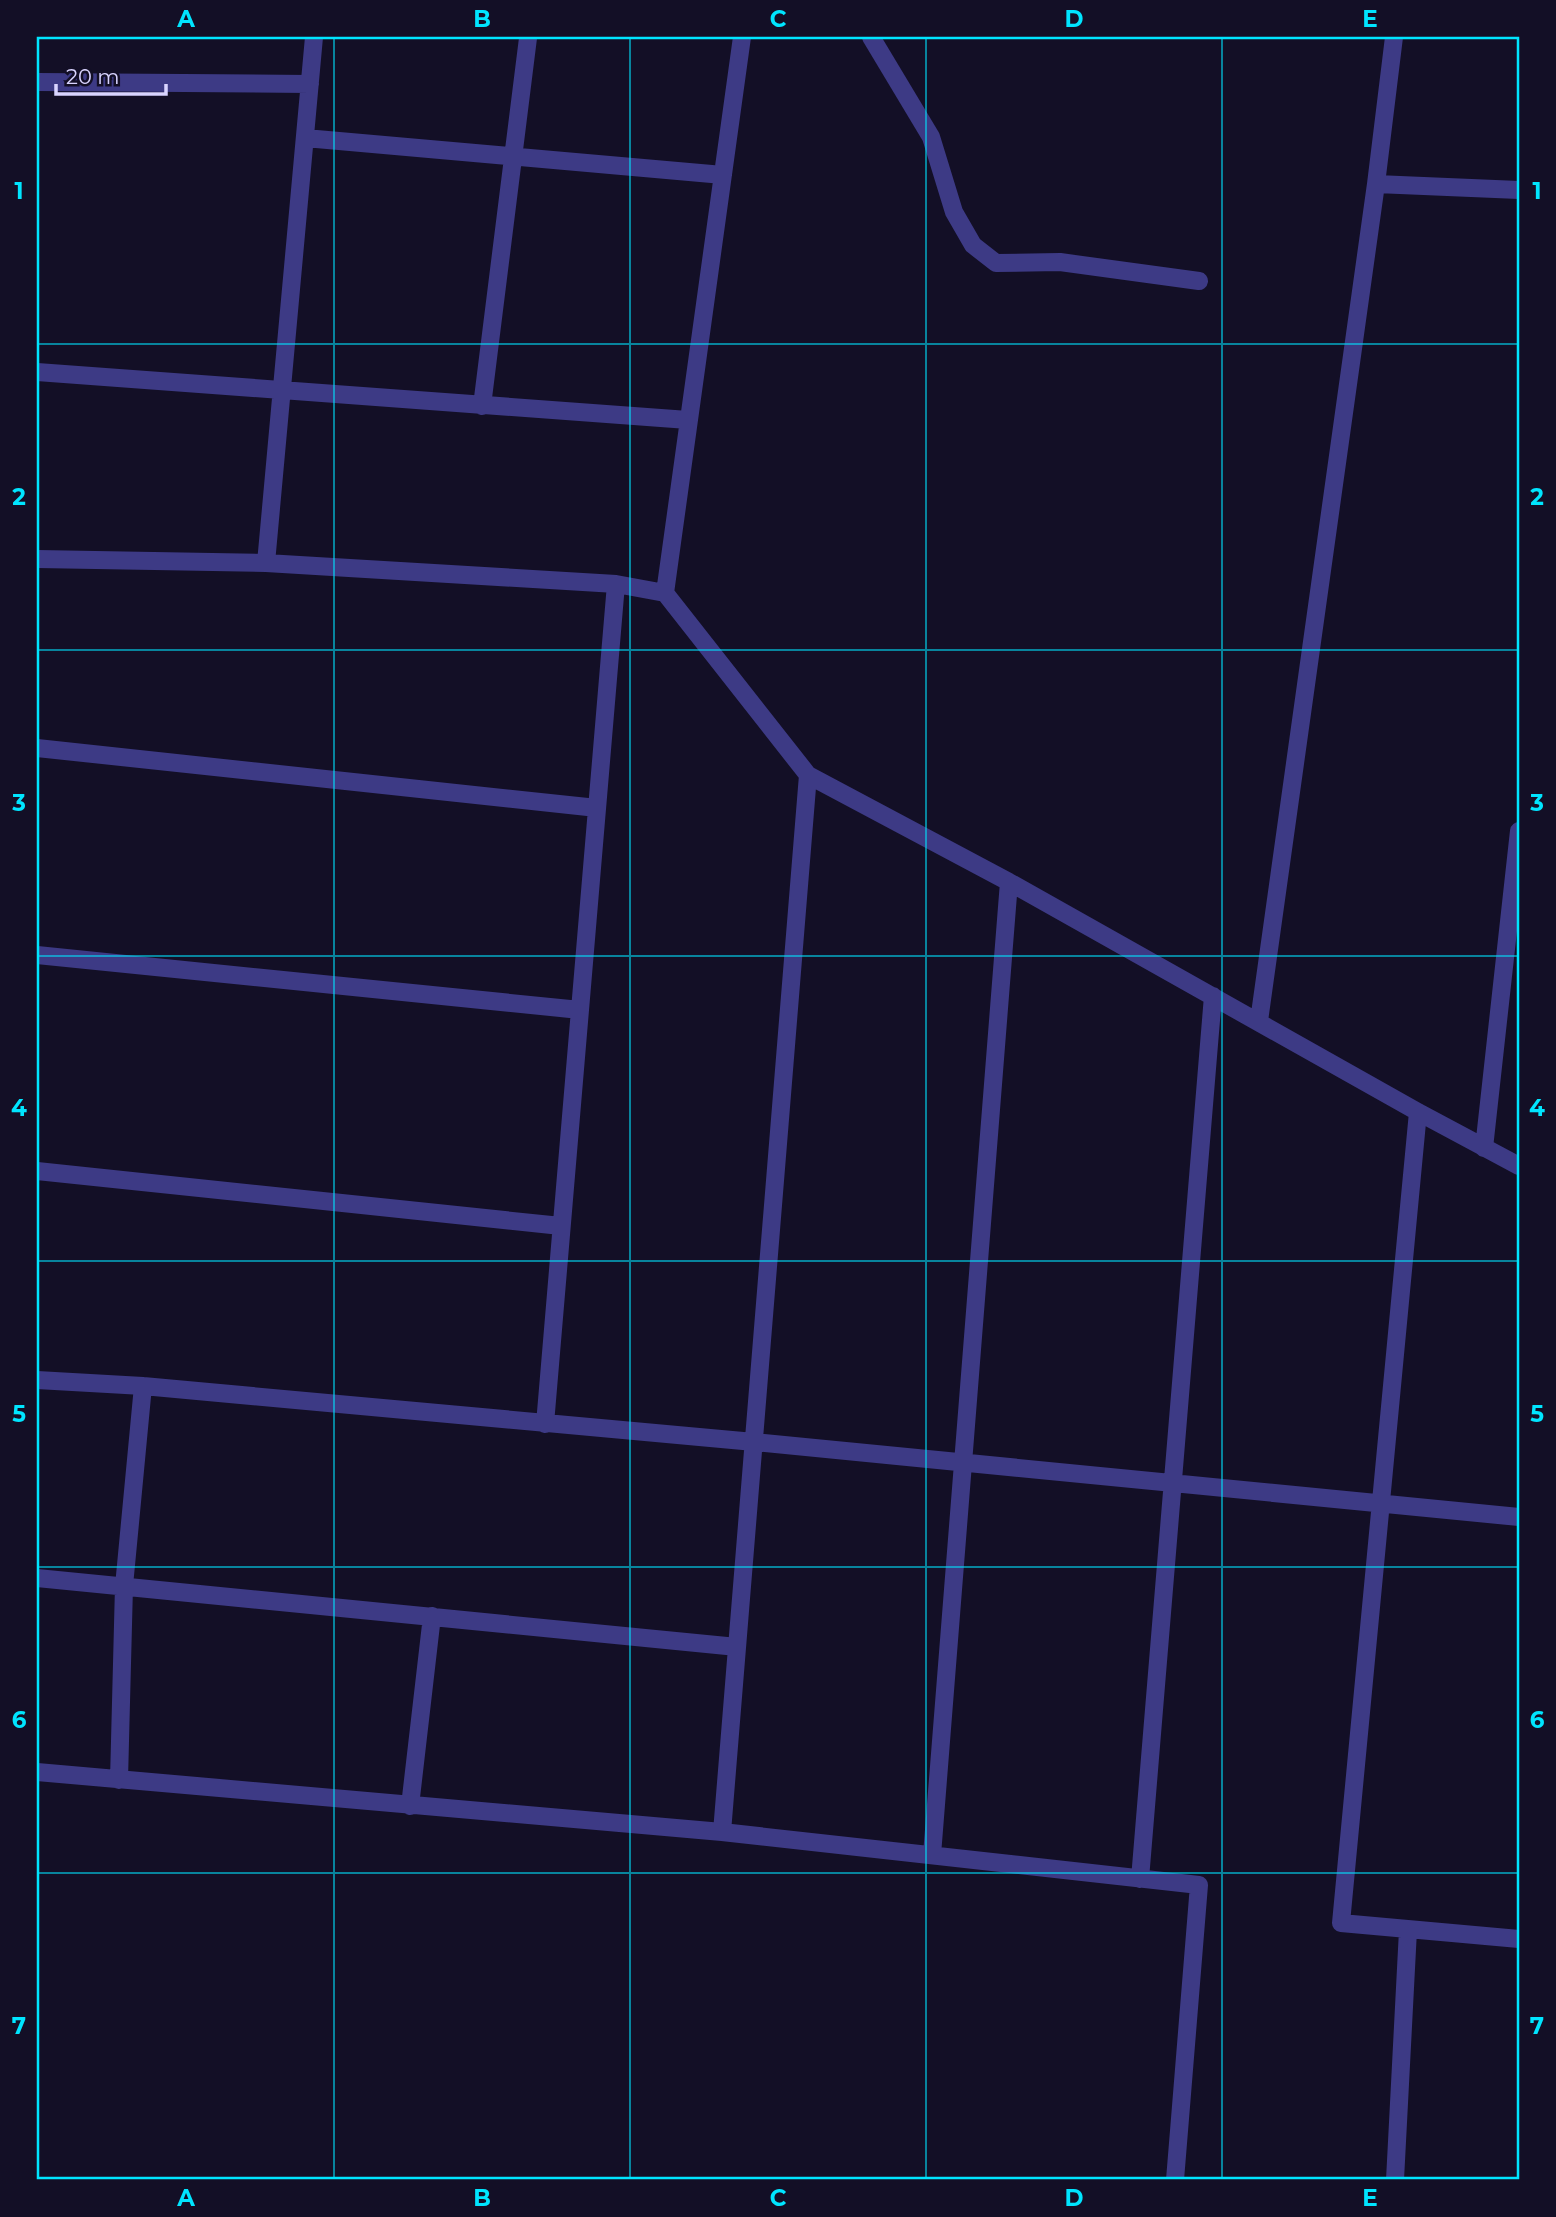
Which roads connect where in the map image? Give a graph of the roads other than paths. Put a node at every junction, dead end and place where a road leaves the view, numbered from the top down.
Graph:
1 (314, 37) edge
2 (742, 37) edge
3 (871, 37) edge
4 (1394, 37) edge
5 (528, 38) edge
6 (37, 82) edge
7 (310, 84) junction
8 (305, 138) junction
9 (514, 156) junction
10 (723, 174) junction
11 (1376, 184) junction
12 (1519, 190) edge
13 (1199, 281) dead end
14 (37, 372) edge
15 (281, 391) junction
16 (482, 406) junction
17 (688, 420) junction
18 (266, 563) junction
19 (37, 565) edge
20 (616, 584) junction
21 (665, 593) junction
22 (37, 748) edge
23 (808, 775) junction
24 (597, 807) junction
25 (1519, 831) edge
26 (1518, 863) edge
27 (1009, 882) junction
28 (37, 955) edge
29 (1213, 996) junction
30 (580, 1010) junction
31 (1259, 1021) junction
32 (1418, 1112) junction
33 (1485, 1147) junction
34 (1519, 1166) edge
35 (37, 1171) edge
36 (562, 1226) junction
37 (37, 1380) edge
38 (143, 1386) junction
39 (545, 1424) junction
40 (754, 1442) junction
41 (964, 1462) junction
42 (1172, 1483) junction
43 (1381, 1503) junction
44 (1519, 1517) edge
45 (37, 1578) edge
46 (124, 1586) junction
47 (432, 1616) junction
48 (737, 1647) junction
49 (37, 1772) edge
50 (119, 1780) junction
51 (410, 1806) junction
52 (722, 1832) junction
53 (932, 1855) junction
54 (1140, 1879) junction
55 (1408, 1930) junction
56 (1519, 1939) edge
57 (1175, 2180) edge
58 (1395, 2180) edge

1 - 7 street
2 - 10 street
3 - 13 street
4 - 11 street
5 - 9 street
6 - 7 street
7 - 8 street
8 - 9 street
8 - 15 street
9 - 10 street
9 - 16 street
10 - 17 street
11 - 12 street
11 - 31 street
14 - 15 street
15 - 16 street
15 - 18 street
16 - 17 street
17 - 21 street
18 - 19 street
18 - 20 street
20 - 21 street
20 - 24 street
21 - 23 street
22 - 24 street
23 - 27 street
23 - 40 street
24 - 30 street
25 - 26 street
26 - 33 street
27 - 29 street
27 - 41 street
28 - 30 street
29 - 31 street
29 - 42 street
30 - 36 street
31 - 32 street
32 - 33 street
32 - 43 street
33 - 34 street
35 - 36 street
36 - 39 street
37 - 38 street
38 - 39 street
38 - 46 street
39 - 40 street
40 - 41 street
40 - 48 street
41 - 42 street
41 - 53 street
42 - 43 street
42 - 54 street
43 - 44 street
43 - 55 street
45 - 46 street
46 - 47 street
46 - 50 street
47 - 48 street
47 - 51 street
48 - 52 street
49 - 50 street
50 - 51 street
51 - 52 street
52 - 53 street
53 - 54 street
54 - 57 street
55 - 56 street
55 - 58 street

